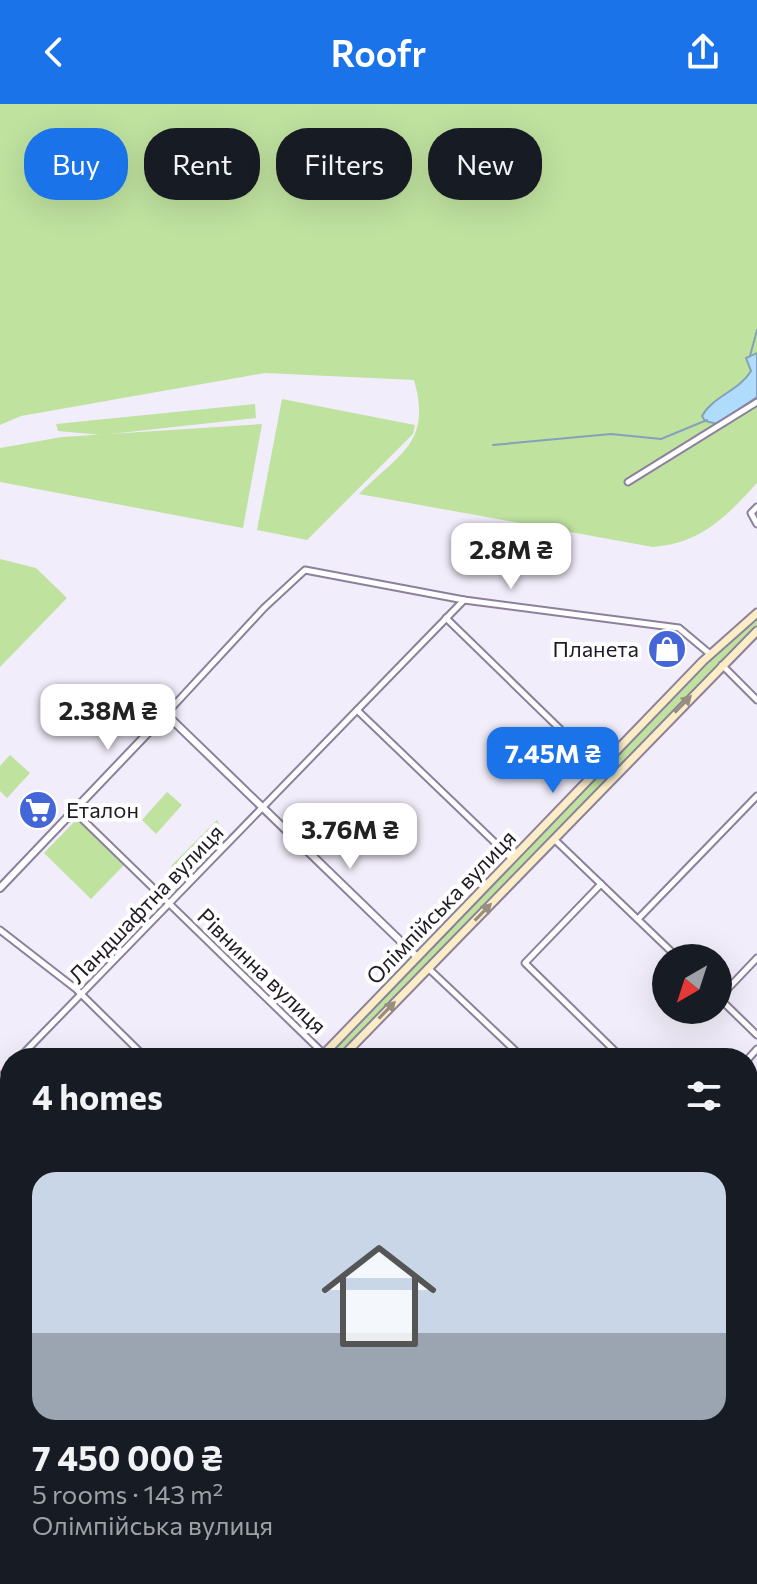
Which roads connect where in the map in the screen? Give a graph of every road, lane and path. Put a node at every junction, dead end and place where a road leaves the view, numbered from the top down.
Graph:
1 (757, 402) edge
2 (628, 482) dead end
3 (757, 507) edge
4 (757, 524) edge
5 (464, 600) junction
6 (757, 613) edge
7 (446, 618) junction
8 (757, 631) edge
9 (710, 654) junction
10 (722, 665) junction
11 (757, 700) edge
12 (357, 710) junction
13 (166, 714) junction
14 (600, 768) junction
15 (757, 796) edge
16 (262, 807) junction
17 (74, 811) junction
18 (553, 838) junction
19 (512, 860) junction
20 (601, 884) junction
21 (0, 888) edge
22 (169, 904) junction
23 (638, 919) junction
24 (0, 930) edge
25 (664, 944) edge
26 (417, 957) junction
27 (757, 958) edge
28 (428, 968) junction
29 (732, 984) edge
30 (82, 994) junction
31 (732, 1011) edge
32 (757, 1035) edge
33 (29, 1048) edge
34 (136, 1048) edge
35 (314, 1048) edge
36 (330, 1048) edge
37 (353, 1048) edge
38 (512, 1048) edge
39 (612, 1048) edge

1 - 2 street
3 - 4 street
5 - 7 street, Ландшафтна вулиця
5 - 9 street
5 - 13 street
6 - 9 main road, Олімпійська вулиця
7 - 12 street, Ландшафтна вулиця
7 - 14 street
8 - 10 main road, Олімпійська вулиця
9 - 10 main road
9 - 14 main road, Олімпійська вулиця
10 - 11 street
18 -> 10 main road, Олімпійська вулиця
12 - 16 street, Ландшафтна вулиця
12 - 19 street
13 - 16 street
13 - 17 street
14 - 19 main road, Олімпійська вулиця
15 - 23 street
16 - 22 street, Ландшафтна вулиця
16 - 26 street
17 - 21 street
17 - 22 street, Рівнинна вулиця
18 - 20 street
28 -> 18 main road, Олімпійська вулиця
19 - 26 main road, Олімпійська вулиця
20 - 23 street
20 - 39 street
22 - 30 street, Ландшафтна вулиця
22 - 35 street, Рівнинна вулиця
23 - 25 street
24 - 30 street
26 - 28 main road
26 - 36 main road, Олімпійська вулиця
27 - 29 street
37 -> 28 main road, Олімпійська вулиця
28 - 38 street
30 - 33 street, Ландшафтна вулиця
30 - 34 street
31 - 32 street

